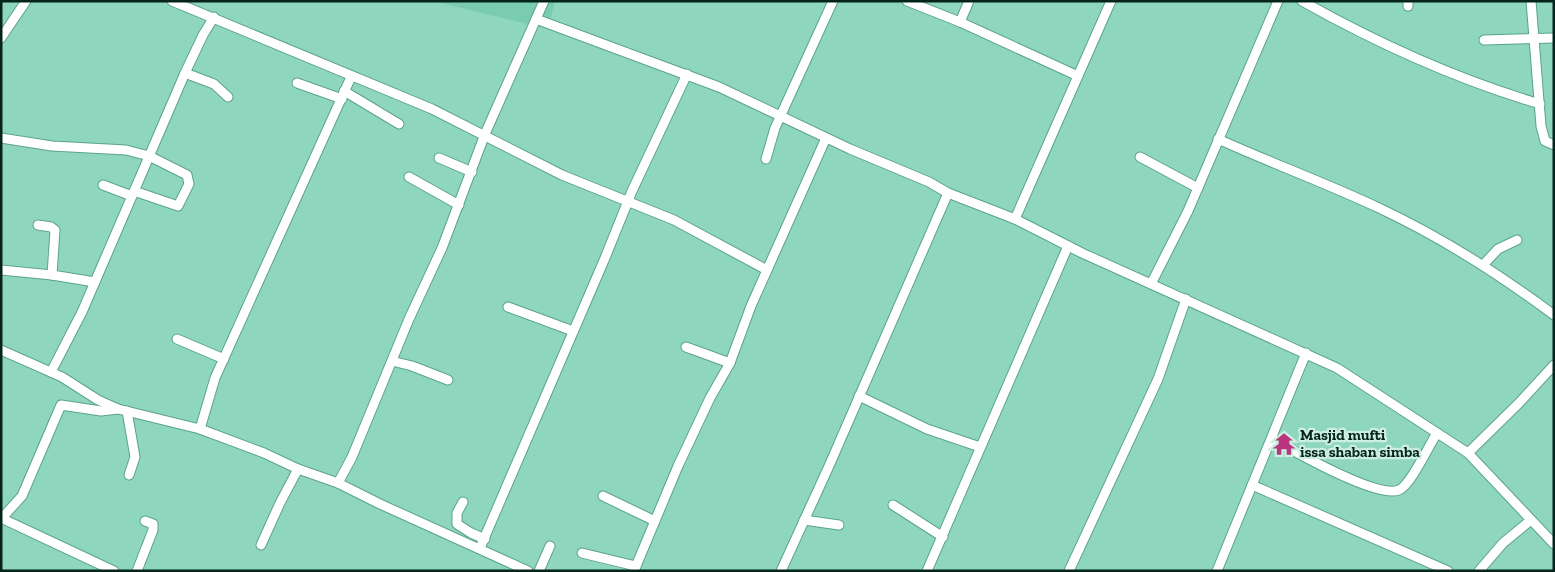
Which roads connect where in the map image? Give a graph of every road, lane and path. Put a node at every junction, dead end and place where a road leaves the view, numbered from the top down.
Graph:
1 (26, 1) edge
2 (172, 1) edge
3 (544, 1) edge
4 (833, 1) edge
5 (907, 1) edge
6 (969, 1) edge
7 (1111, 1) edge
8 (1278, 1) edge
9 (1302, 1) edge
10 (1531, 1) edge
11 (214, 17) junction
12 (536, 19) junction
13 (960, 22) junction
14 (1, 38) edge
15 (1554, 38) edge
16 (1534, 39) junction
17 (1484, 40) dead end
18 (185, 73) junction
19 (687, 74) junction
20 (1078, 76) junction
21 (351, 77) junction
22 (297, 82) dead end
23 (343, 95) junction
24 (228, 97) dead end
25 (1540, 104) junction
26 (781, 115) junction
27 (399, 124) dead end
28 (485, 134) junction
29 (1, 138) edge
30 (826, 138) junction
31 (1218, 139) junction
32 (1554, 145) edge
33 (149, 156) junction
34 (1140, 156) dead end
35 (439, 158) dead end
36 (766, 159) dead end
37 (472, 172) junction
38 (409, 177) dead end
39 (103, 185) dead end
40 (1198, 188) junction
41 (133, 193) junction
42 (948, 193) junction
43 (627, 201) junction
44 (459, 205) junction
45 (1015, 218) junction
46 (38, 225) dead end
47 (1517, 240) dead end
48 (1068, 246) junction
49 (1483, 265) junction
50 (1, 270) edge
51 (766, 270) junction
52 (52, 275) junction
53 (95, 282) junction
54 (1151, 284) junction
55 (1186, 300) junction
56 (508, 307) dead end
57 (1554, 315) edge
58 (573, 331) junction
59 (178, 339) dead end
60 (686, 346) dead end
61 (1, 350) edge
62 (1306, 353) junction
63 (224, 358) junction
64 (392, 361) junction
65 (730, 363) junction
66 (1554, 365) edge
67 (51, 372) junction
68 (448, 380) dead end
69 (859, 396) junction
70 (123, 410) junction
71 (200, 429) junction
72 (1437, 433) junction
73 (1272, 440) junction
74 (980, 447) junction
75 (1468, 453) junction
76 (298, 469) junction
77 (129, 475) dead end
78 (338, 483) junction
79 (1252, 485) junction
80 (603, 496) dead end
81 (463, 502) dead end
82 (893, 505) dead end
83 (2, 518) edge
84 (804, 520) junction
85 (1531, 520) junction
86 (145, 521) dead end
87 (655, 521) junction
88 (839, 525) dead end
89 (943, 537) junction
90 (484, 539) junction
91 (1554, 544) edge
92 (261, 545) dead end
93 (550, 546) dead end
94 (480, 548) junction
95 (582, 553) dead end
96 (635, 568) edge
97 (114, 571) edge
98 (137, 571) edge
99 (528, 571) edge
100 (539, 571) edge
101 (781, 571) edge
102 (927, 571) edge
103 (1070, 571) edge
104 (1217, 571) edge
105 (1448, 571) edge
106 (1479, 571) edge

1 - 14 street
2 - 11 street
3 - 12 street
4 - 26 street
5 - 13 street
6 - 13 street
7 - 20 street
8 - 31 street
9 - 25 street
10 - 16 street
11 - 18 street
11 - 21 street
12 - 19 street
12 - 28 street
13 - 20 street
15 - 16 street
16 - 17 street
16 - 25 street
18 - 24 street
18 - 33 street
19 - 26 street
19 - 43 street
20 - 45 street
21 - 23 street
21 - 28 street
22 - 23 street
23 - 27 street
23 - 63 street
25 - 32 street
26 - 30 street
26 - 36 street
28 - 37 street
28 - 43 street
29 - 33 street
30 - 42 street
30 - 51 street
31 - 40 street
31 - 49 street
33 - 41 street
33 - 41 street
34 - 40 street
35 - 37 street
37 - 44 street
38 - 44 street
39 - 41 street
40 - 54 street
41 - 53 street
42 - 45 street
42 - 69 street
43 - 51 street
43 - 58 street
44 - 64 street
45 - 48 street
46 - 52 street
47 - 49 street
48 - 54 street
48 - 74 street
49 - 57 street
50 - 52 street
51 - 65 street
52 - 53 street
53 - 67 street
54 - 55 street
55 - 62 street
55 - 103 street
56 - 58 street
58 - 90 street
59 - 63 street
60 - 65 street
61 - 67 street
62 - 72 street
62 - 73 street
63 - 71 street
64 - 68 street
64 - 78 street
65 - 87 street
66 - 75 street
67 - 70 street
69 - 74 street
69 - 84 street
70 - 71 street
70 - 77 street
70 - 83 street
71 - 76 street
72 - 73 street
72 - 75 street
73 - 79 street
74 - 89 street
75 - 85 street
76 - 78 street
76 - 92 street
78 - 94 street
79 - 104 street
79 - 105 street
80 - 87 street
81 - 90 street
82 - 89 street
83 - 97 street
84 - 88 street
84 - 101 street
85 - 91 street
85 - 106 street
86 - 98 street
87 - 96 street
89 - 102 street
90 - 94 street
93 - 100 street
94 - 99 street
95 - 96 street

